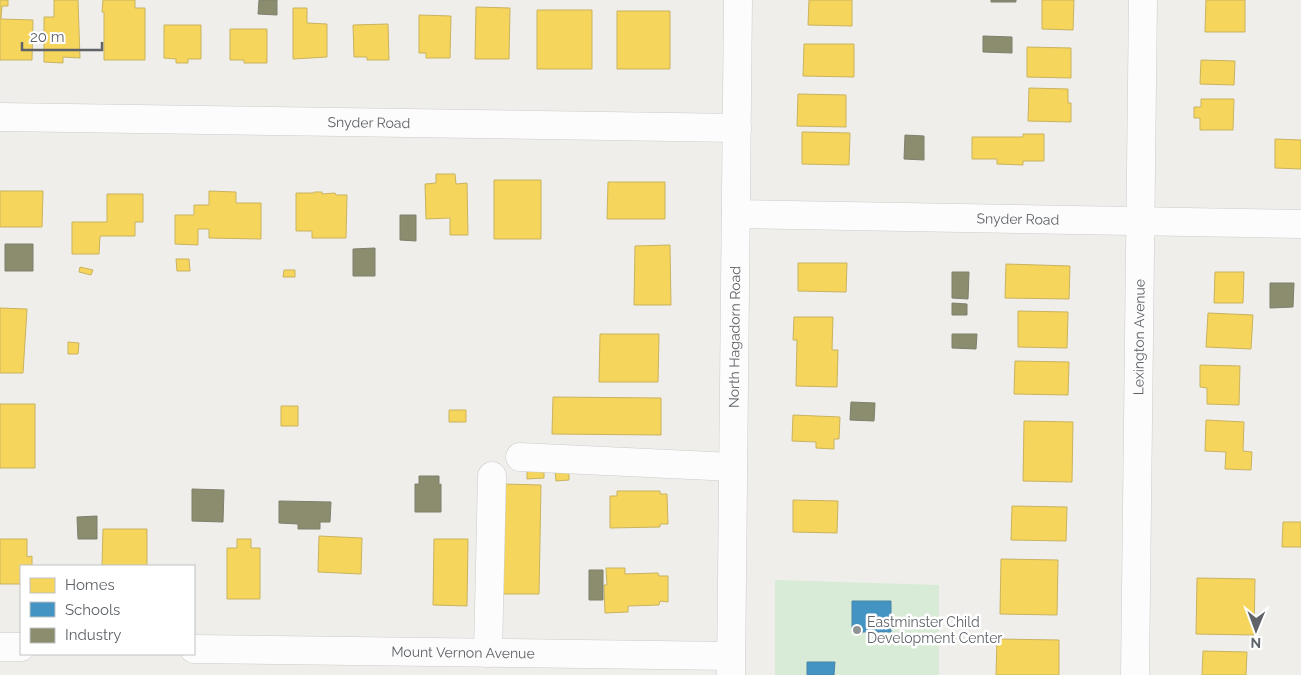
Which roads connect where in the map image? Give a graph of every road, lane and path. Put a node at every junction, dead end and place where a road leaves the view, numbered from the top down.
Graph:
1 (738, 0) edge
2 (1143, 0) edge
3 (0, 117) edge
4 (737, 128) junction
5 (736, 214) junction
6 (1140, 220) junction
7 (1301, 224) edge
8 (520, 457) dead end
9 (733, 467) junction
10 (492, 476) dead end
11 (0, 646) edge
12 (20, 647) edge
13 (195, 649) edge
14 (488, 653) junction
15 (731, 665) edge
16 (1135, 675) edge

1 - 4 street, North Hagadorn Road
2 - 6 street, Lexington Avenue
3 - 4 street, Snyder Road
4 - 5 street, North Hagadorn Road
5 - 6 street, Snyder Road
5 - 9 street, North Hagadorn Road
6 - 7 street, Snyder Road
6 - 16 street, Lexington Avenue
8 - 9 street
9 - 15 street, North Hagadorn Road
10 - 14 street
11 - 12 street
13 - 14 street, Mount Vernon Avenue
14 - 15 street, Mount Vernon Avenue

